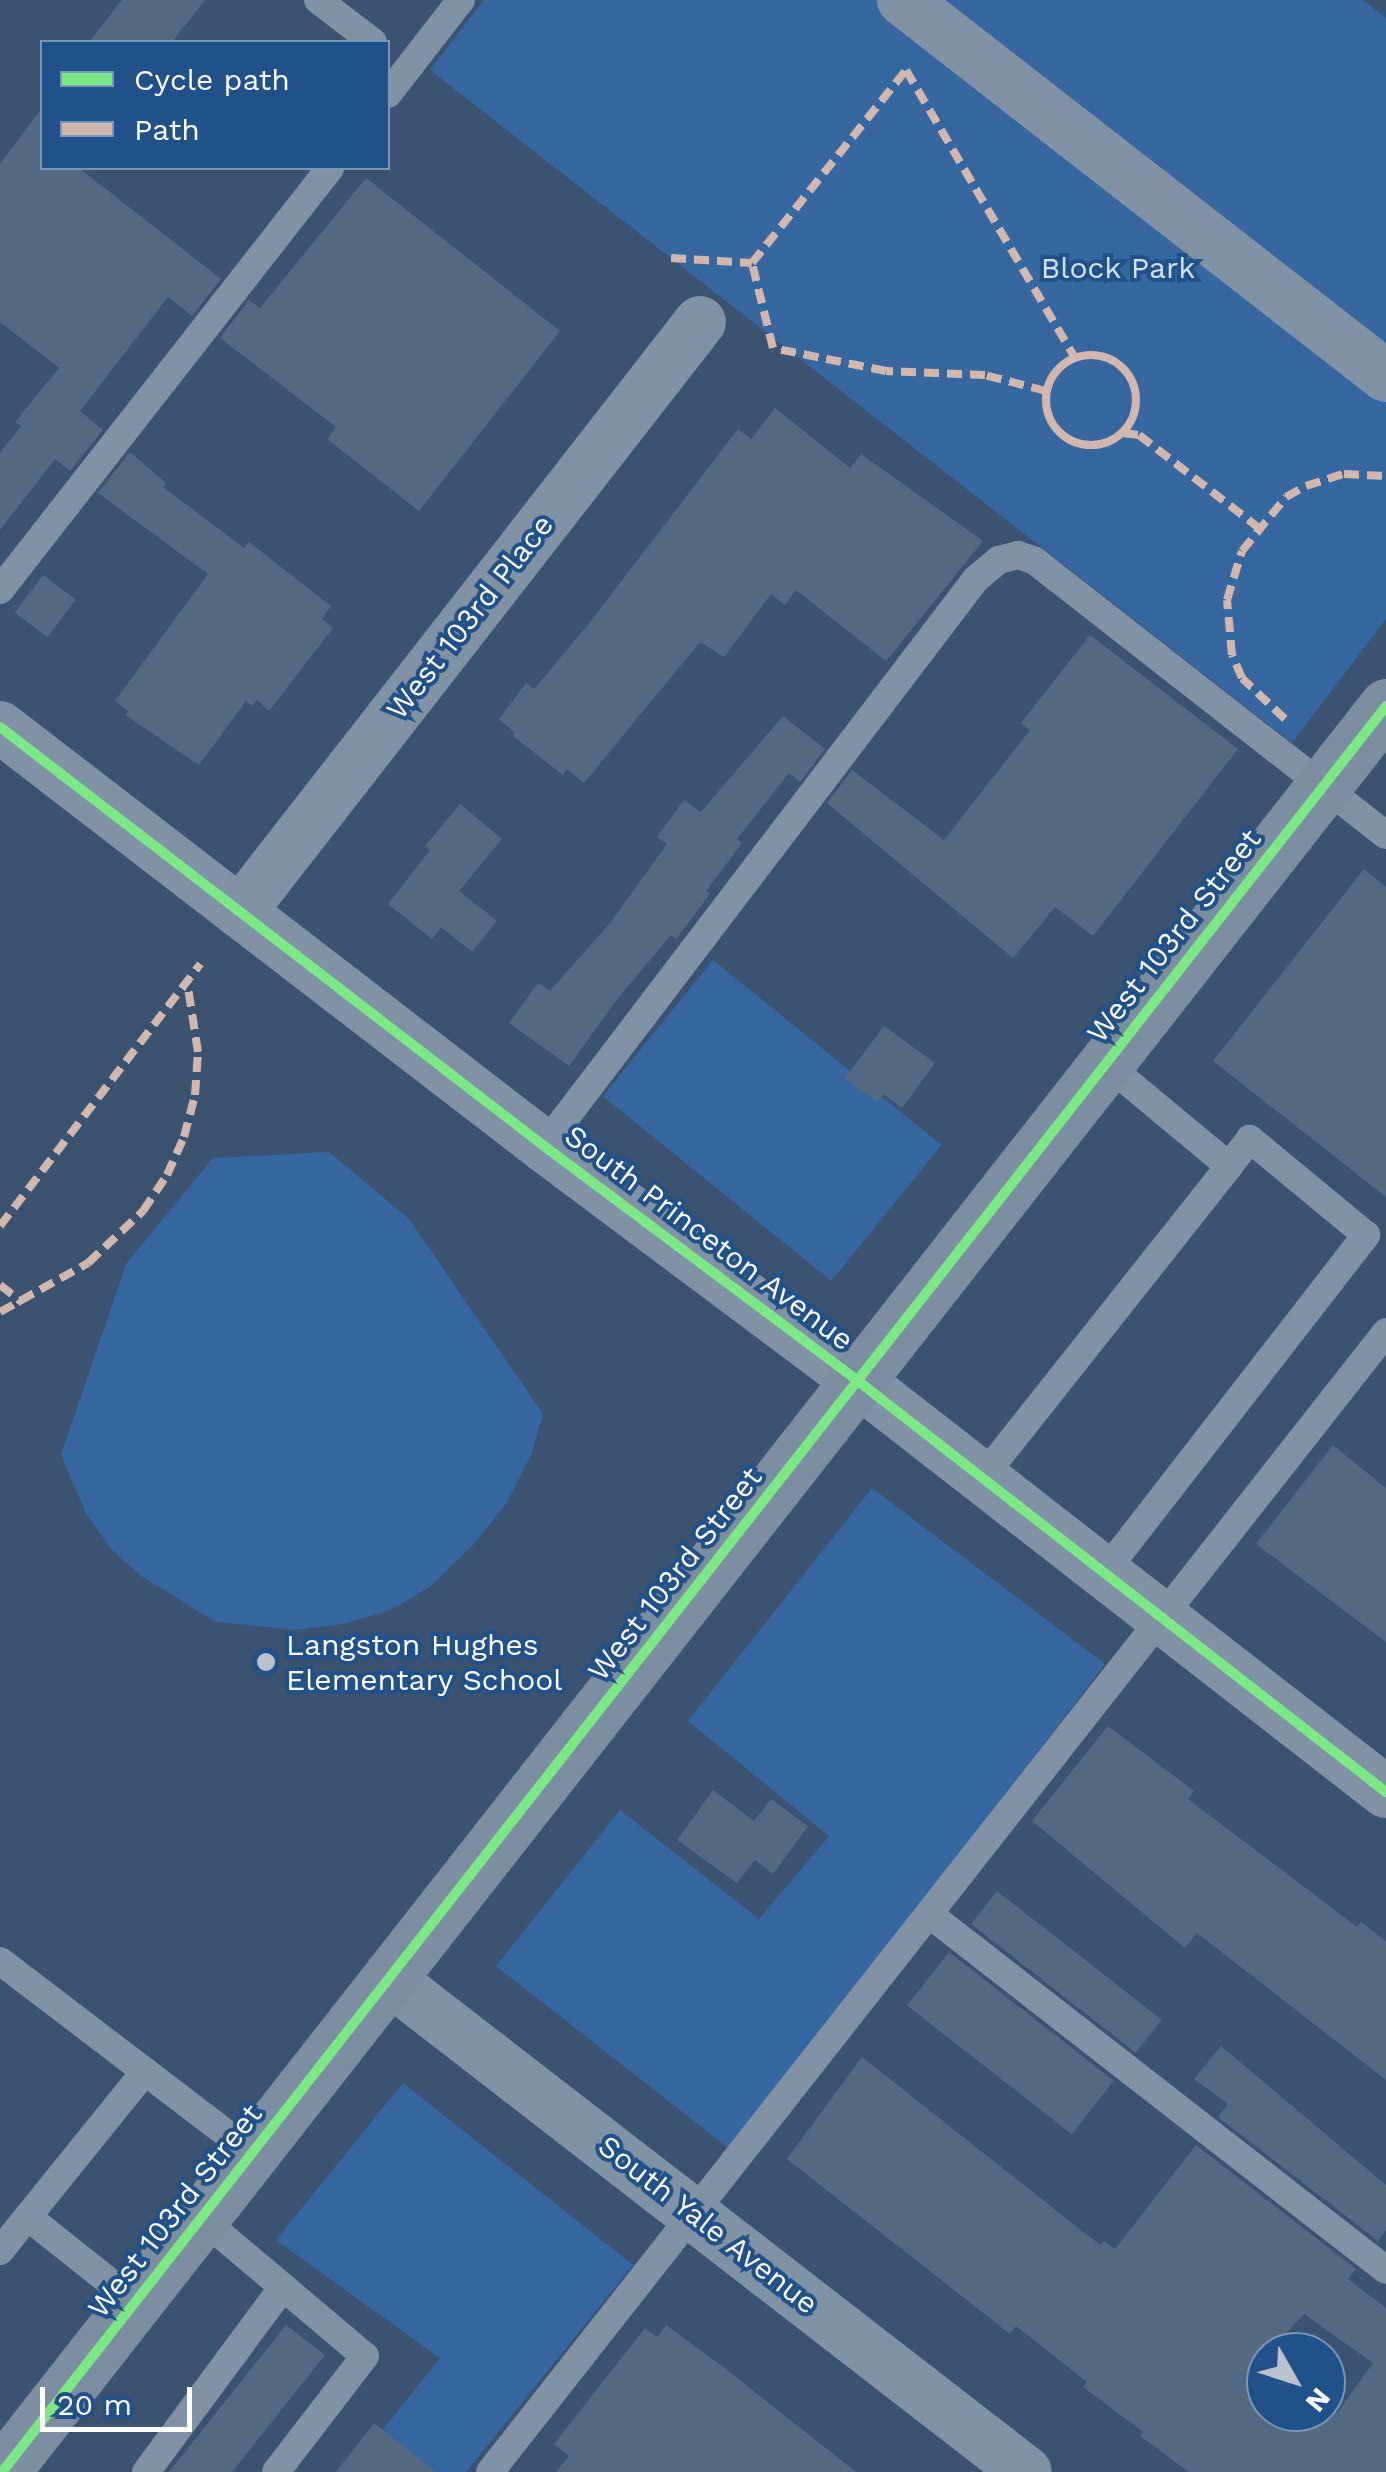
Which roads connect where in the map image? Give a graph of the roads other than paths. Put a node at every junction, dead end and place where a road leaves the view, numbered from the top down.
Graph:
1 (318, 0) edge
2 (461, 0) edge
3 (903, 0) edge
4 (370, 40) edge
5 (397, 61) edge
6 (390, 87) edge
7 (328, 170) edge
8 (700, 322) dead end
9 (1386, 376) edge
10 (0, 590) edge
11 (1386, 706) edge
12 (0, 727) edge
13 (1324, 785) junction
14 (1386, 835) edge
15 (240, 912) junction
16 (1106, 1064) junction
17 (544, 1146) junction
18 (1229, 1166) junction
19 (1386, 1332) edge
20 (858, 1381) junction
21 (982, 1478) junction
22 (1104, 1572) junction
23 (1162, 1617) junction
24 (1386, 1792) edge
25 (929, 1914) junction
26 (0, 1961) edge
27 (389, 1979) junction
28 (145, 2071) junction
29 (252, 2153) junction
30 (693, 2213) junction
31 (28, 2216) junction
32 (201, 2218) junction
33 (0, 2251) edge
34 (1386, 2270) edge
35 (283, 2286) junction
36 (134, 2302) junction
37 (7, 2454) edge
38 (146, 2472) edge
39 (276, 2472) edge
40 (490, 2472) edge
41 (1026, 2472) edge

1 - 4 lane
2 - 5 lane
3 - 9 street
5 - 6 lane
7 - 10 lane
8 - 15 street, West 103rd Place
11 - 13 main road, West 103rd Street
12 - 15 street, South Princeton Avenue
13 - 14 lane
13 - 16 main road, West 103rd Street
13 - 17 lane
15 - 17 street, South Princeton Avenue
16 - 18 lane
16 - 20 main road, West 103rd Street
17 - 20 street, South Princeton Avenue
18 - 21 lane
18 - 22 lane
19 - 23 lane
20 - 21 street, South Princeton Avenue
20 - 27 main road, West 103rd Street
21 - 22 street, South Princeton Avenue
22 - 23 street, South Princeton Avenue
23 - 24 street, South Princeton Avenue
23 - 25 lane
25 - 30 lane
25 - 34 lane
26 - 28 lane
27 - 29 main road, West 103rd Street
27 - 30 street, South Yale Avenue
28 - 29 lane
28 - 31 lane
29 - 32 main road, West 103rd Street
30 - 40 lane
30 - 41 street, South Yale Avenue
31 - 33 lane
31 - 36 lane
32 - 35 lane
32 - 36 main road, West 103rd Street
35 - 38 lane
35 - 39 lane
36 - 37 main road, West 103rd Street

